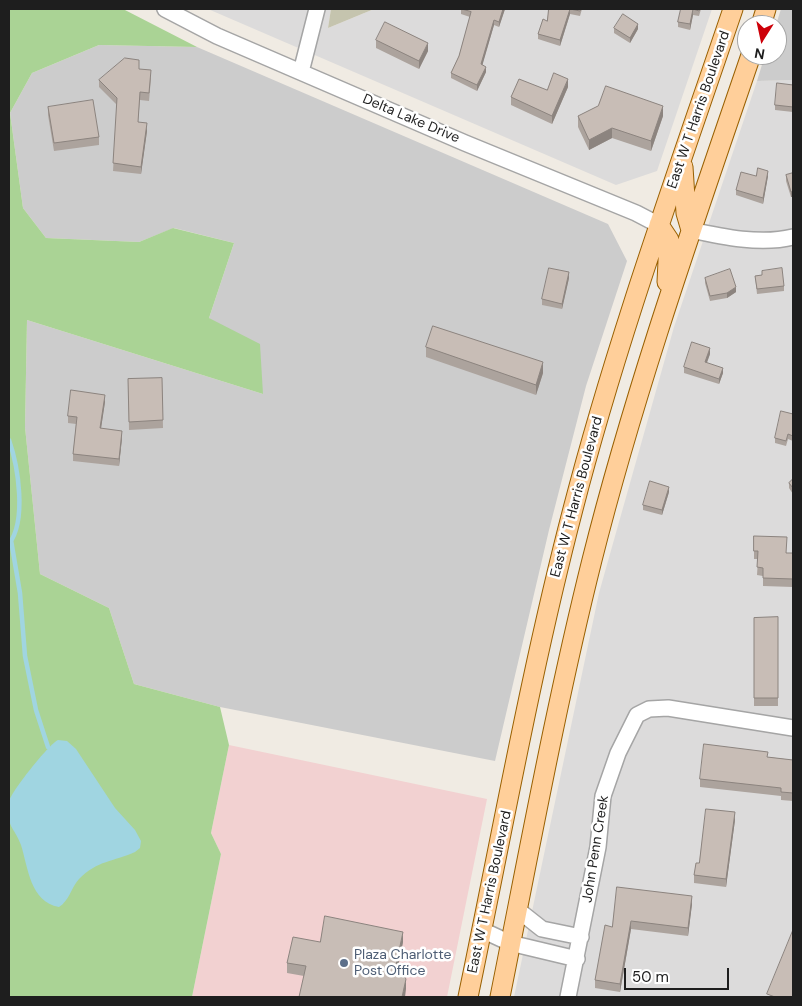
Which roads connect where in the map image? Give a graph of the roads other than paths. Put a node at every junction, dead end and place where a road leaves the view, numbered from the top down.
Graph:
1 (165, 9) edge
2 (317, 9) edge
3 (733, 9) edge
4 (748, 65) edge
5 (301, 72) junction
6 (684, 154) junction
7 (659, 225) junction
8 (691, 230) junction
9 (793, 237) edge
10 (664, 313) junction
11 (793, 728) edge
12 (518, 910) junction
13 (482, 930) junction
14 (581, 937) junction
15 (510, 943) junction
16 (577, 959) junction
17 (468, 997) edge
18 (500, 997) edge
19 (568, 997) edge

1 - 5 street, Delta Lake Drive
2 - 5 street
3 - 6 main road, East W T Harris Boulevard
4 - 8 main road
5 - 7 street, Delta Lake Drive
6 - 7 main road, East W T Harris Boulevard
6 - 8 main road
7 - 10 main road
7 - 13 main road, East W T Harris Boulevard
8 - 9 street
8 - 10 main road
10 - 12 main road
11 - 14 street, John Penn Creek
12 - 14 street
12 - 15 main road
13 - 15 street
13 - 17 main road, East W T Harris Boulevard
14 - 16 street, John Penn Creek
15 - 16 street
15 - 18 main road
16 - 19 street, John Penn Creek

